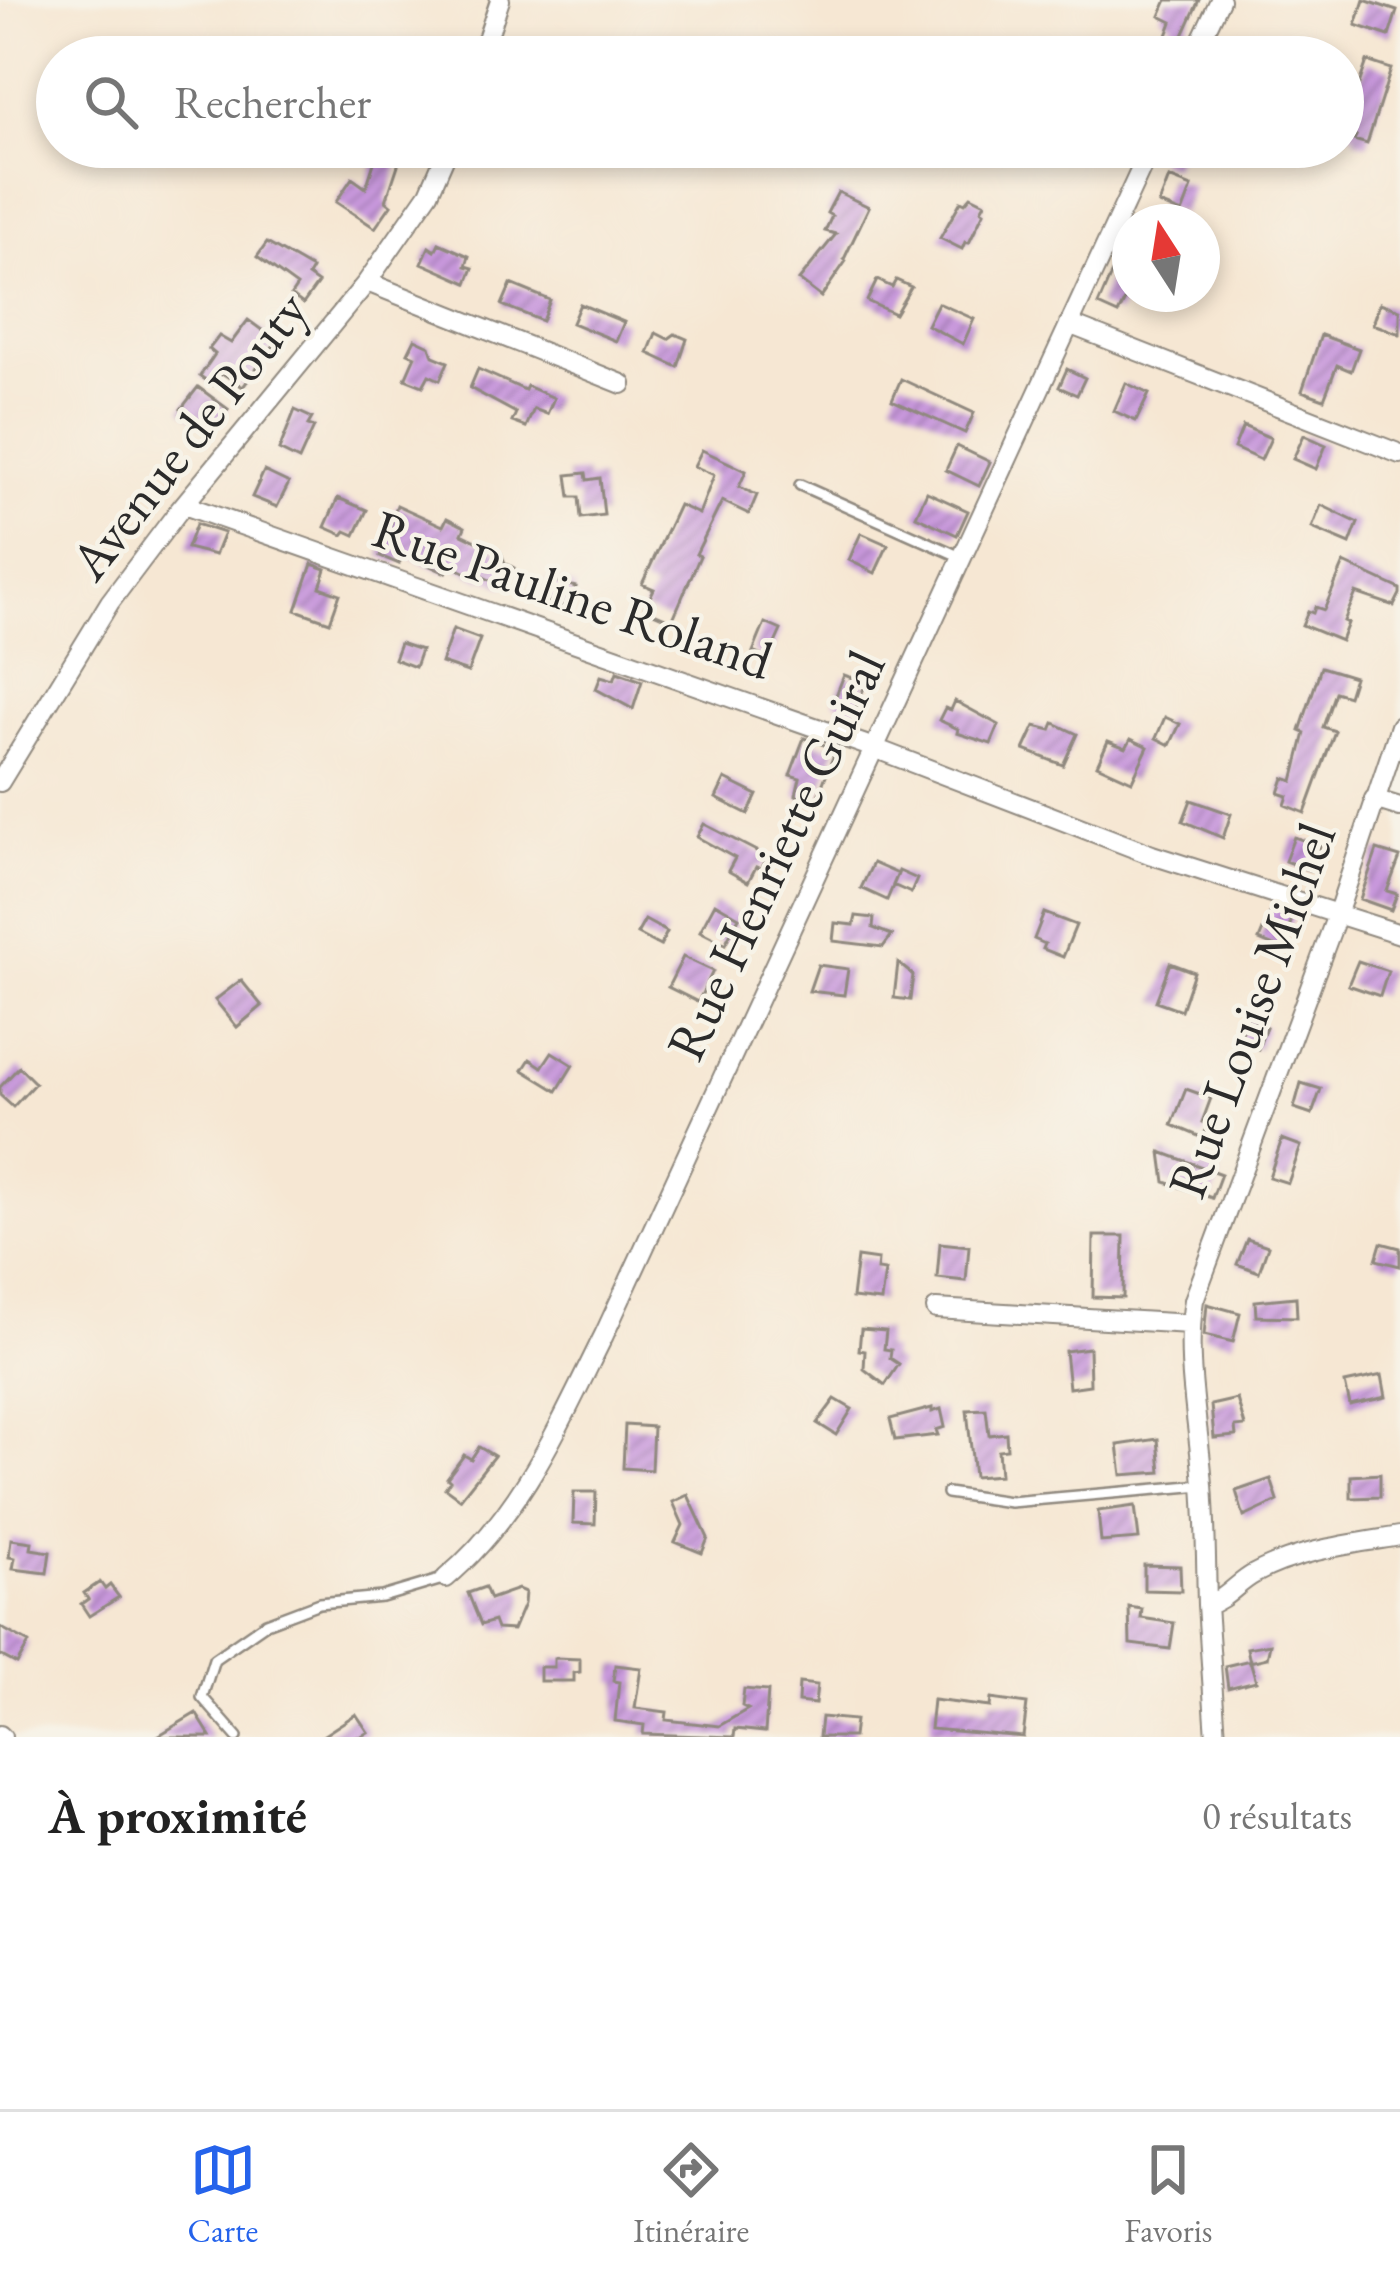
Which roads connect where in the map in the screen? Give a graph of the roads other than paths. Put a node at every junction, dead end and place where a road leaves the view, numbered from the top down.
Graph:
1 (500, 0) edge
2 (1220, 0) edge
3 (488, 36) edge
4 (1203, 36) edge
5 (440, 168) edge
6 (1141, 168) edge
7 (367, 282) junction
8 (1069, 324) junction
9 (622, 384) dead end
10 (1400, 454) edge
11 (800, 484) dead end
12 (184, 505) junction
13 (961, 557) junction
14 (1400, 726) edge
15 (874, 748) junction
16 (0, 782) edge
17 (1374, 799) junction
18 (1400, 807) edge
19 (1337, 915) junction
20 (1400, 934) edge
21 (936, 1309) dead end
22 (1190, 1324) junction
23 (1203, 1485) junction
24 (947, 1493) dead end
25 (1400, 1536) edge
26 (446, 1577) joint
27 (1208, 1605) junction
28 (237, 1737) edge
29 (1216, 1737) edge

1 - 3 street
2 - 4 street
5 - 7 street, Avenue de Pouty
6 - 8 street, Rue Henriette Guiral
7 - 9 street
7 - 12 street, Avenue de Pouty
8 - 10 street
8 - 13 street, Rue Henriette Guiral
11 - 13 lane
12 - 15 street, Rue Pauline Roland
12 - 16 street, Avenue de Pouty
13 - 15 street, Rue Henriette Guiral
14 - 17 street, Rue Louise Michel
15 - 19 street, Rue Pauline Roland
15 - 26 street, Rue Henriette Guiral
17 - 18 street
17 - 19 street, Rue Louise Michel
19 - 20 street, Rue Pauline Roland
19 - 22 street, Rue Louise Michel
21 - 22 street
22 - 23 street, Rue Louise Michel
23 - 24 lane
23 - 27 street, Rue Louise Michel
25 - 27 street
26 - 28 lane
27 - 29 street, Rue Louise Michel

